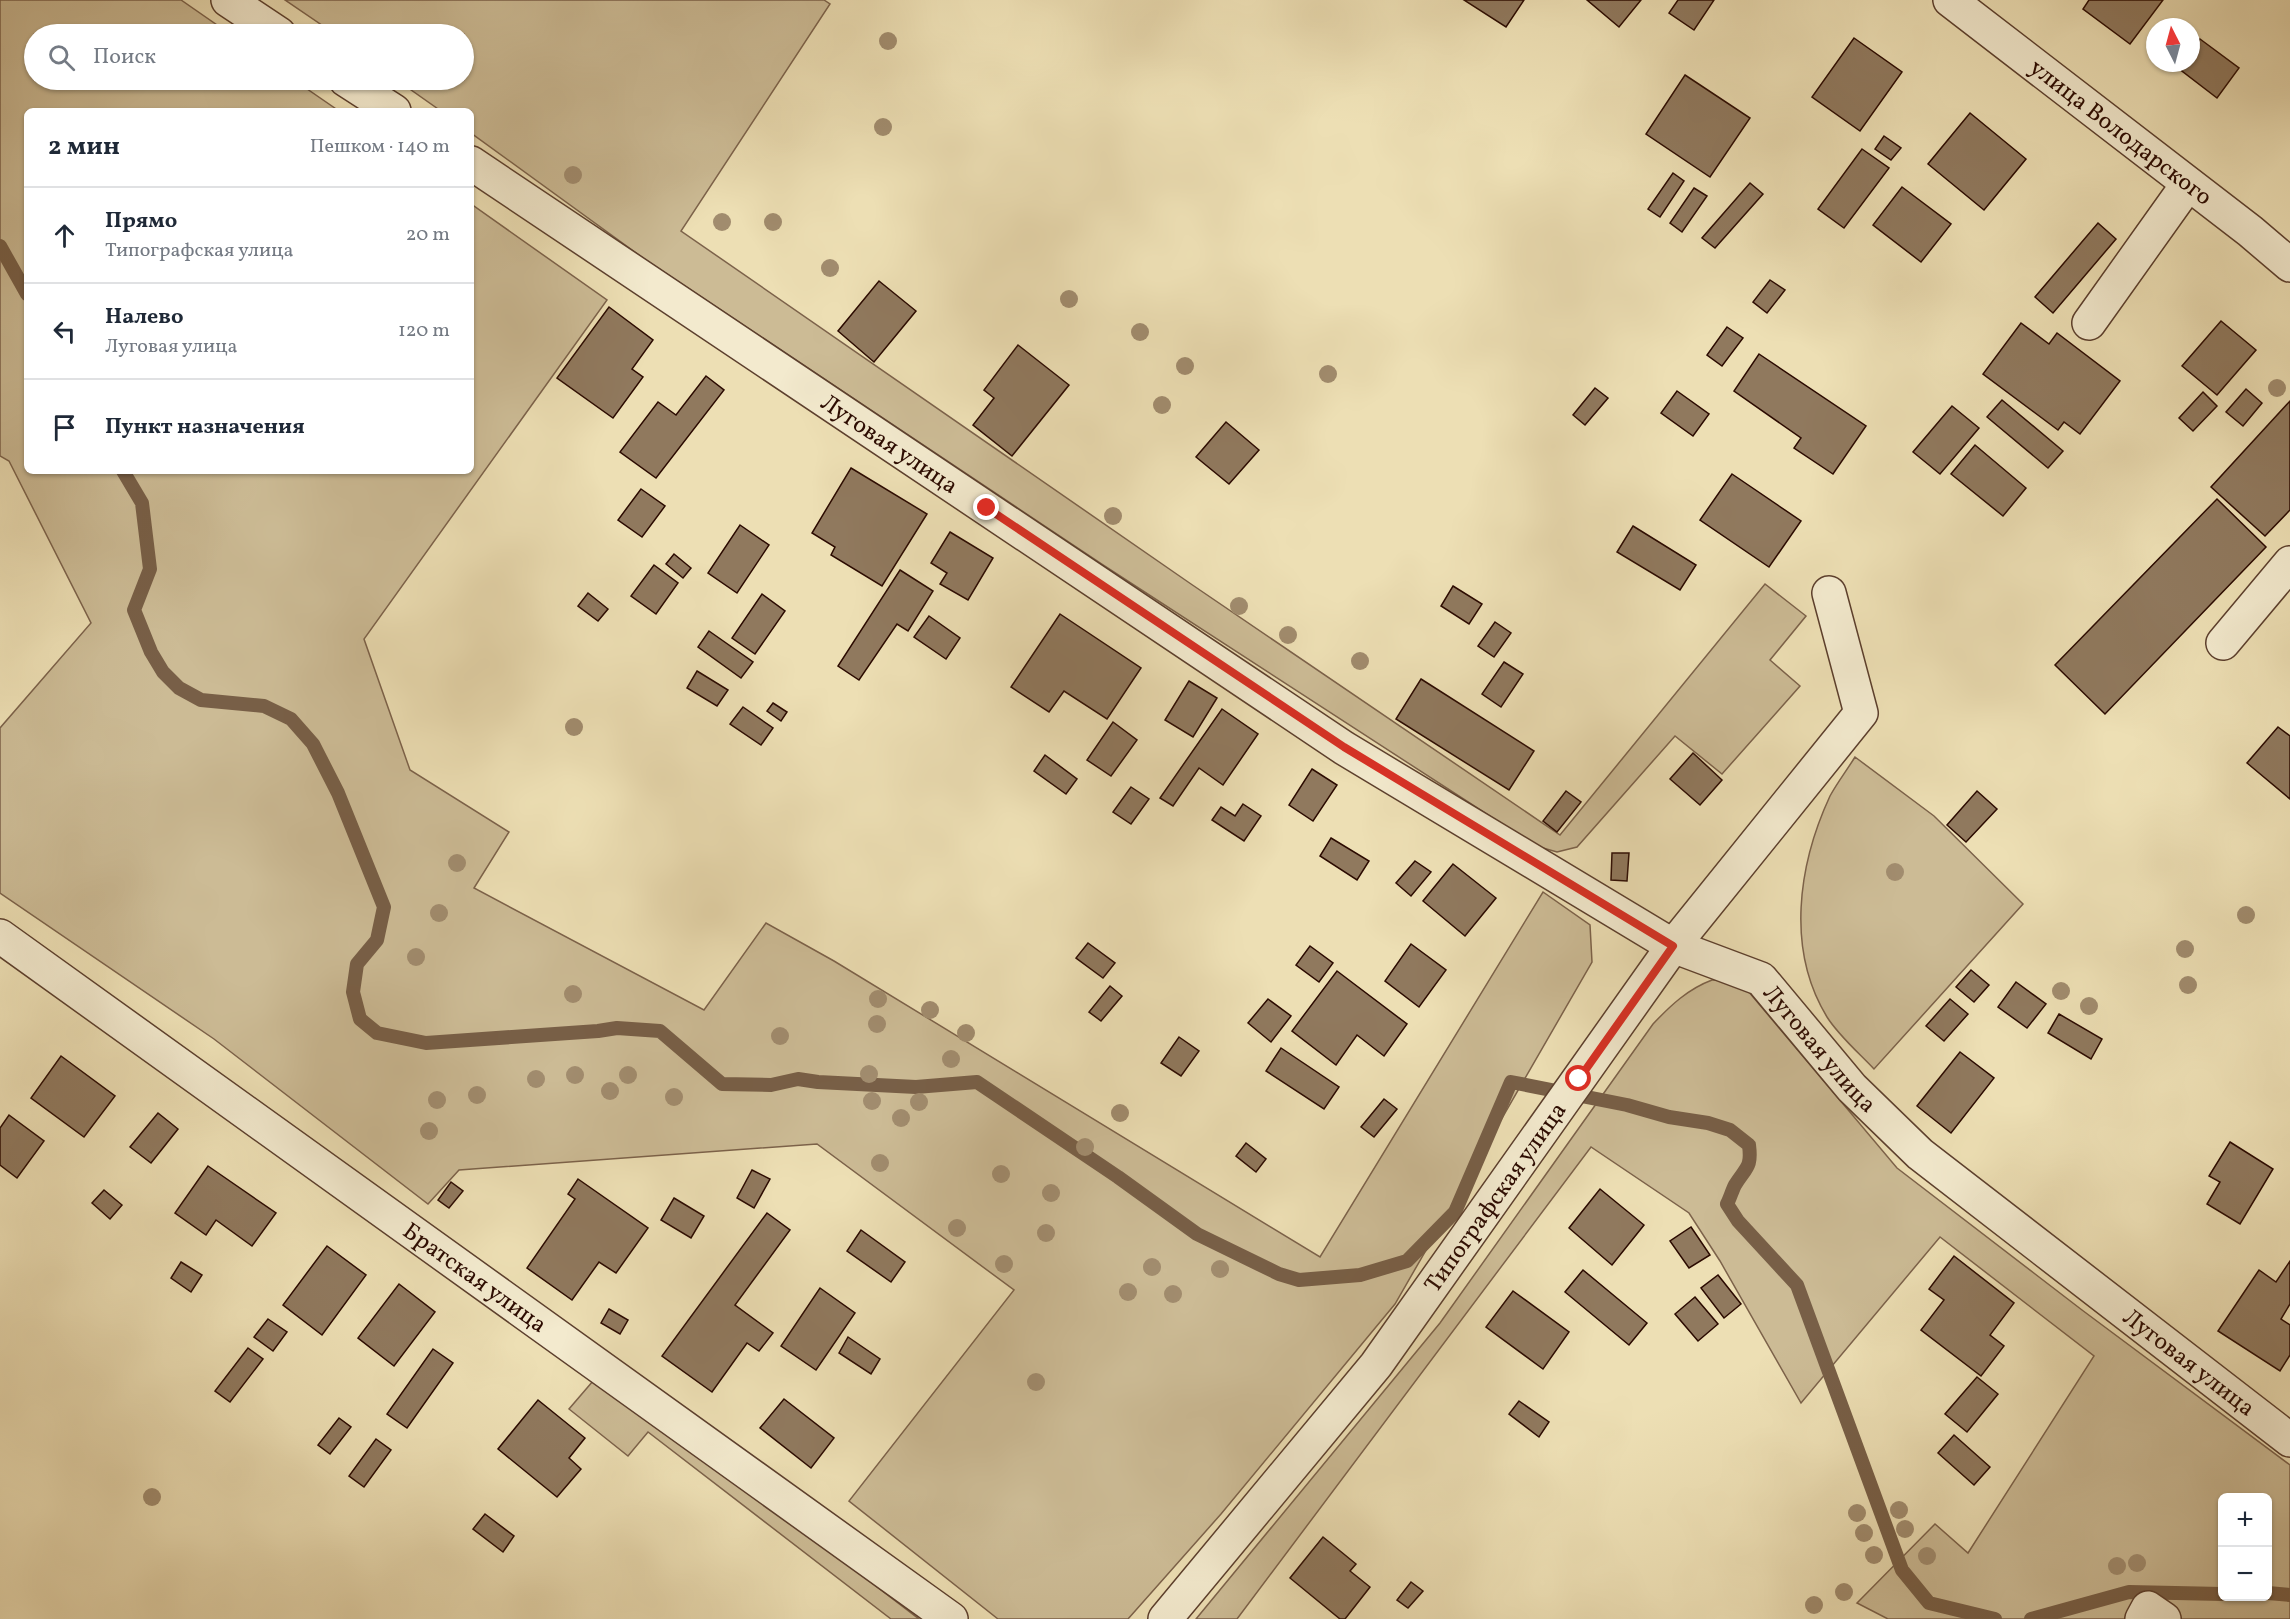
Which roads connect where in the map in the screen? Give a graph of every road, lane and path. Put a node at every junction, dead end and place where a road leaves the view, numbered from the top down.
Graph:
1 (228, 0) edge
2 (1950, 0) edge
3 (264, 24) edge
4 (361, 90) edge
5 (389, 108) edge
6 (474, 165) edge
7 (2188, 184) junction
8 (2290, 265) edge
9 (2089, 323) dead end
10 (2290, 563) edge
11 (1829, 593) dead end
12 (2223, 643) dead end
13 (0, 936) edge
14 (1673, 946) junction
15 (2290, 1440) edge
16 (951, 1619) edge
17 (1165, 1619) edge
18 (2142, 1619) edge
19 (2164, 1619) edge

1 - 3 street
2 - 7 street, улица Володарского
4 - 5 street
6 - 14 street, Луговая улица
7 - 8 street, улица Володарского
7 - 9 street
10 - 12 street
11 - 14 street, Типографская улица
13 - 16 street, Братская улица
14 - 15 street, Луговая улица
14 - 17 street, Типографская улица
18 - 19 street

